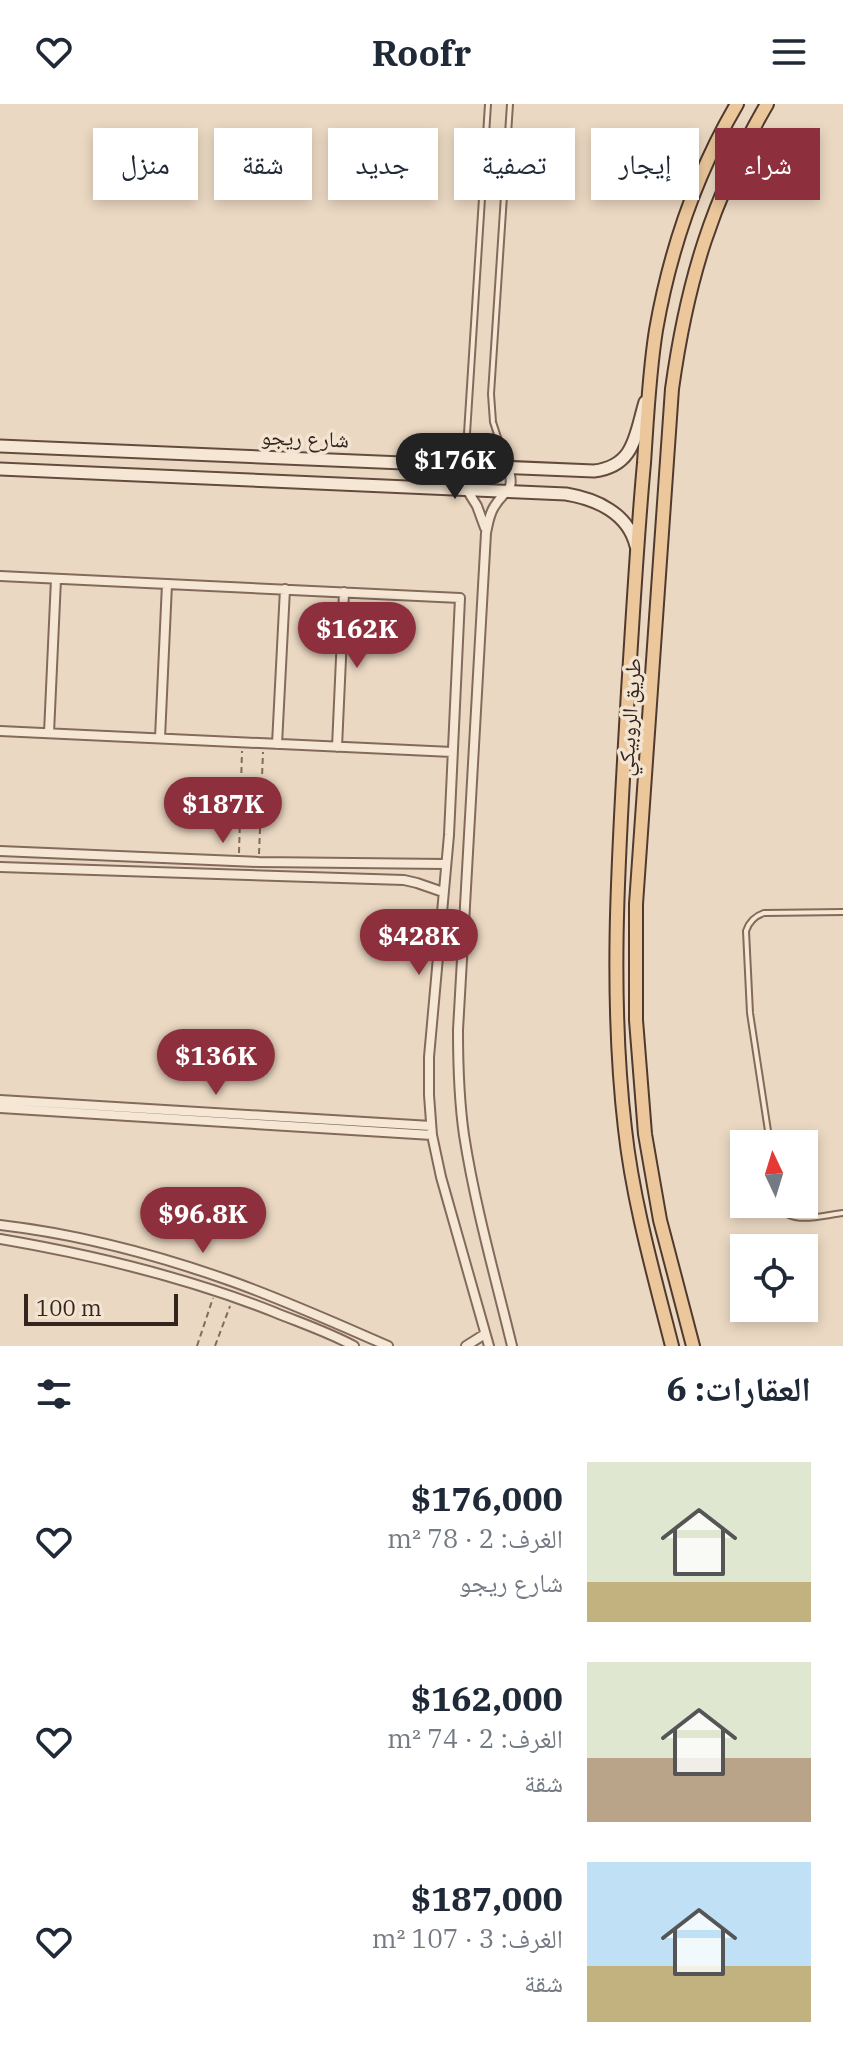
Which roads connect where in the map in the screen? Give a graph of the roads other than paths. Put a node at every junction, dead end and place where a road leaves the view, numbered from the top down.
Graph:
1 (488, 104) edge
2 (510, 104) edge
3 (737, 104) edge
4 (767, 104) edge
5 (650, 386) junction
6 (0, 446) edge
7 (465, 465) junction
8 (508, 467) junction
9 (0, 469) edge
10 (466, 490) junction
11 (510, 491) junction
12 (486, 533) junction
13 (636, 550) junction
14 (0, 576) edge
15 (56, 579) junction
16 (167, 584) junction
17 (285, 589) junction
18 (344, 592) junction
19 (0, 731) edge
20 (49, 733) junction
21 (160, 738) junction
22 (277, 744) junction
23 (337, 747) junction
24 (452, 752) junction
25 (0, 851) edge
26 (169, 858) junction
27 (446, 864) junction
28 (0, 867) edge
29 (170, 873) junction
30 (443, 892) junction
31 (843, 912) edge
32 (0, 1100) edge
33 (0, 1108) edge
34 (260, 1120) junction
35 (768, 1130) edge
36 (432, 1131) junction
37 (843, 1213) edge
38 (818, 1215) edge
39 (0, 1225) edge
40 (0, 1239) edge
41 (485, 1334) junction
42 (354, 1346) edge
43 (388, 1346) edge
44 (466, 1346) edge
45 (489, 1346) edge
46 (512, 1346) edge
47 (672, 1346) edge
48 (693, 1346) edge

1 - 7 lane
2 - 8 lane
3 - 5 main road, طريق الروبيكي
4 - 48 main road, طريق الروبيكي
5 - 8 main road, شارع ريجو
5 - 13 main road, طريق الروبيكي
6 - 7 main road, شارع ريجو
7 - 8 main road, شارع ريجو
7 - 10 street
8 - 11 street
9 - 10 main road, شارع ريجو
10 - 11 main road, شارع ريجو
10 - 12 street
11 - 12 street
11 - 13 main road, شارع ريجو
12 - 46 street
13 - 47 main road, طريق الروبيكي
14 - 15 street
15 - 16 street
15 - 20 street
16 - 17 street
16 - 21 street
17 - 18 street
17 - 22 street
18 - 23 street
18 - 24 street
19 - 20 street
20 - 21 street
21 - 22 street
22 - 23 street
23 - 24 street
24 - 27 street
25 - 26 street
26 - 27 street
26 - 29 street
27 - 30 street
28 - 29 street
29 - 30 street
30 - 36 street
31 - 35 lane
32 - 34 street
33 - 34 street
34 - 36 street
36 - 41 street
37 - 38 lane
39 - 43 street
40 - 42 street
41 - 44 street
41 - 45 street

